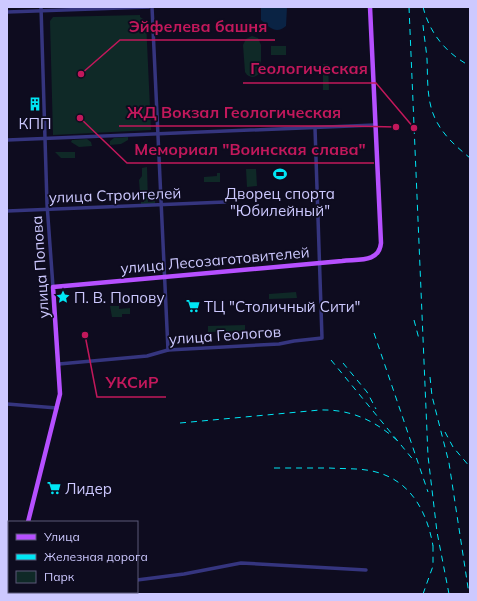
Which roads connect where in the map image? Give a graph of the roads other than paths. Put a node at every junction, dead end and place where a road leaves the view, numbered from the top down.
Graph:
1 (151, 7) edge
2 (370, 7) edge
3 (41, 9) edge
4 (7, 12) edge
5 (376, 125) junction
6 (315, 128) junction
7 (158, 134) junction
8 (45, 139) junction
9 (7, 140) edge
10 (225, 202) dead end
11 (161, 206) junction
12 (48, 210) junction
13 (7, 211) edge
14 (319, 263) junction
15 (164, 277) junction
16 (53, 287) junction
17 (168, 350) junction
18 (59, 364) junction
19 (7, 404) edge
20 (57, 408) junction
21 (28, 521) edge
22 (366, 570) dead end
23 (138, 580) edge

1 - 3 street
1 - 7 street
2 - 5 main road
3 - 4 street
3 - 8 street, улица Попова
5 - 6 street
5 - 14 main road, улица Лесозаготовителей
6 - 7 street
6 - 14 street
7 - 8 street
7 - 11 street
8 - 9 street
8 - 12 street, улица Попова
10 - 11 street, улица Строителей
11 - 12 street, улица Строителей
11 - 15 street
12 - 13 street, улица Строителей
12 - 16 street, улица Попова
14 - 15 main road, улица Лесозаготовителей
14 - 17 street, улица Геологов
15 - 16 main road, улица Лесозаготовителей
15 - 17 street
16 - 18 main road, улица Попова
17 - 18 street, улица Геологов
18 - 20 main road, улица Попова
19 - 20 street
20 - 21 main road, улица Попова
22 - 23 street

